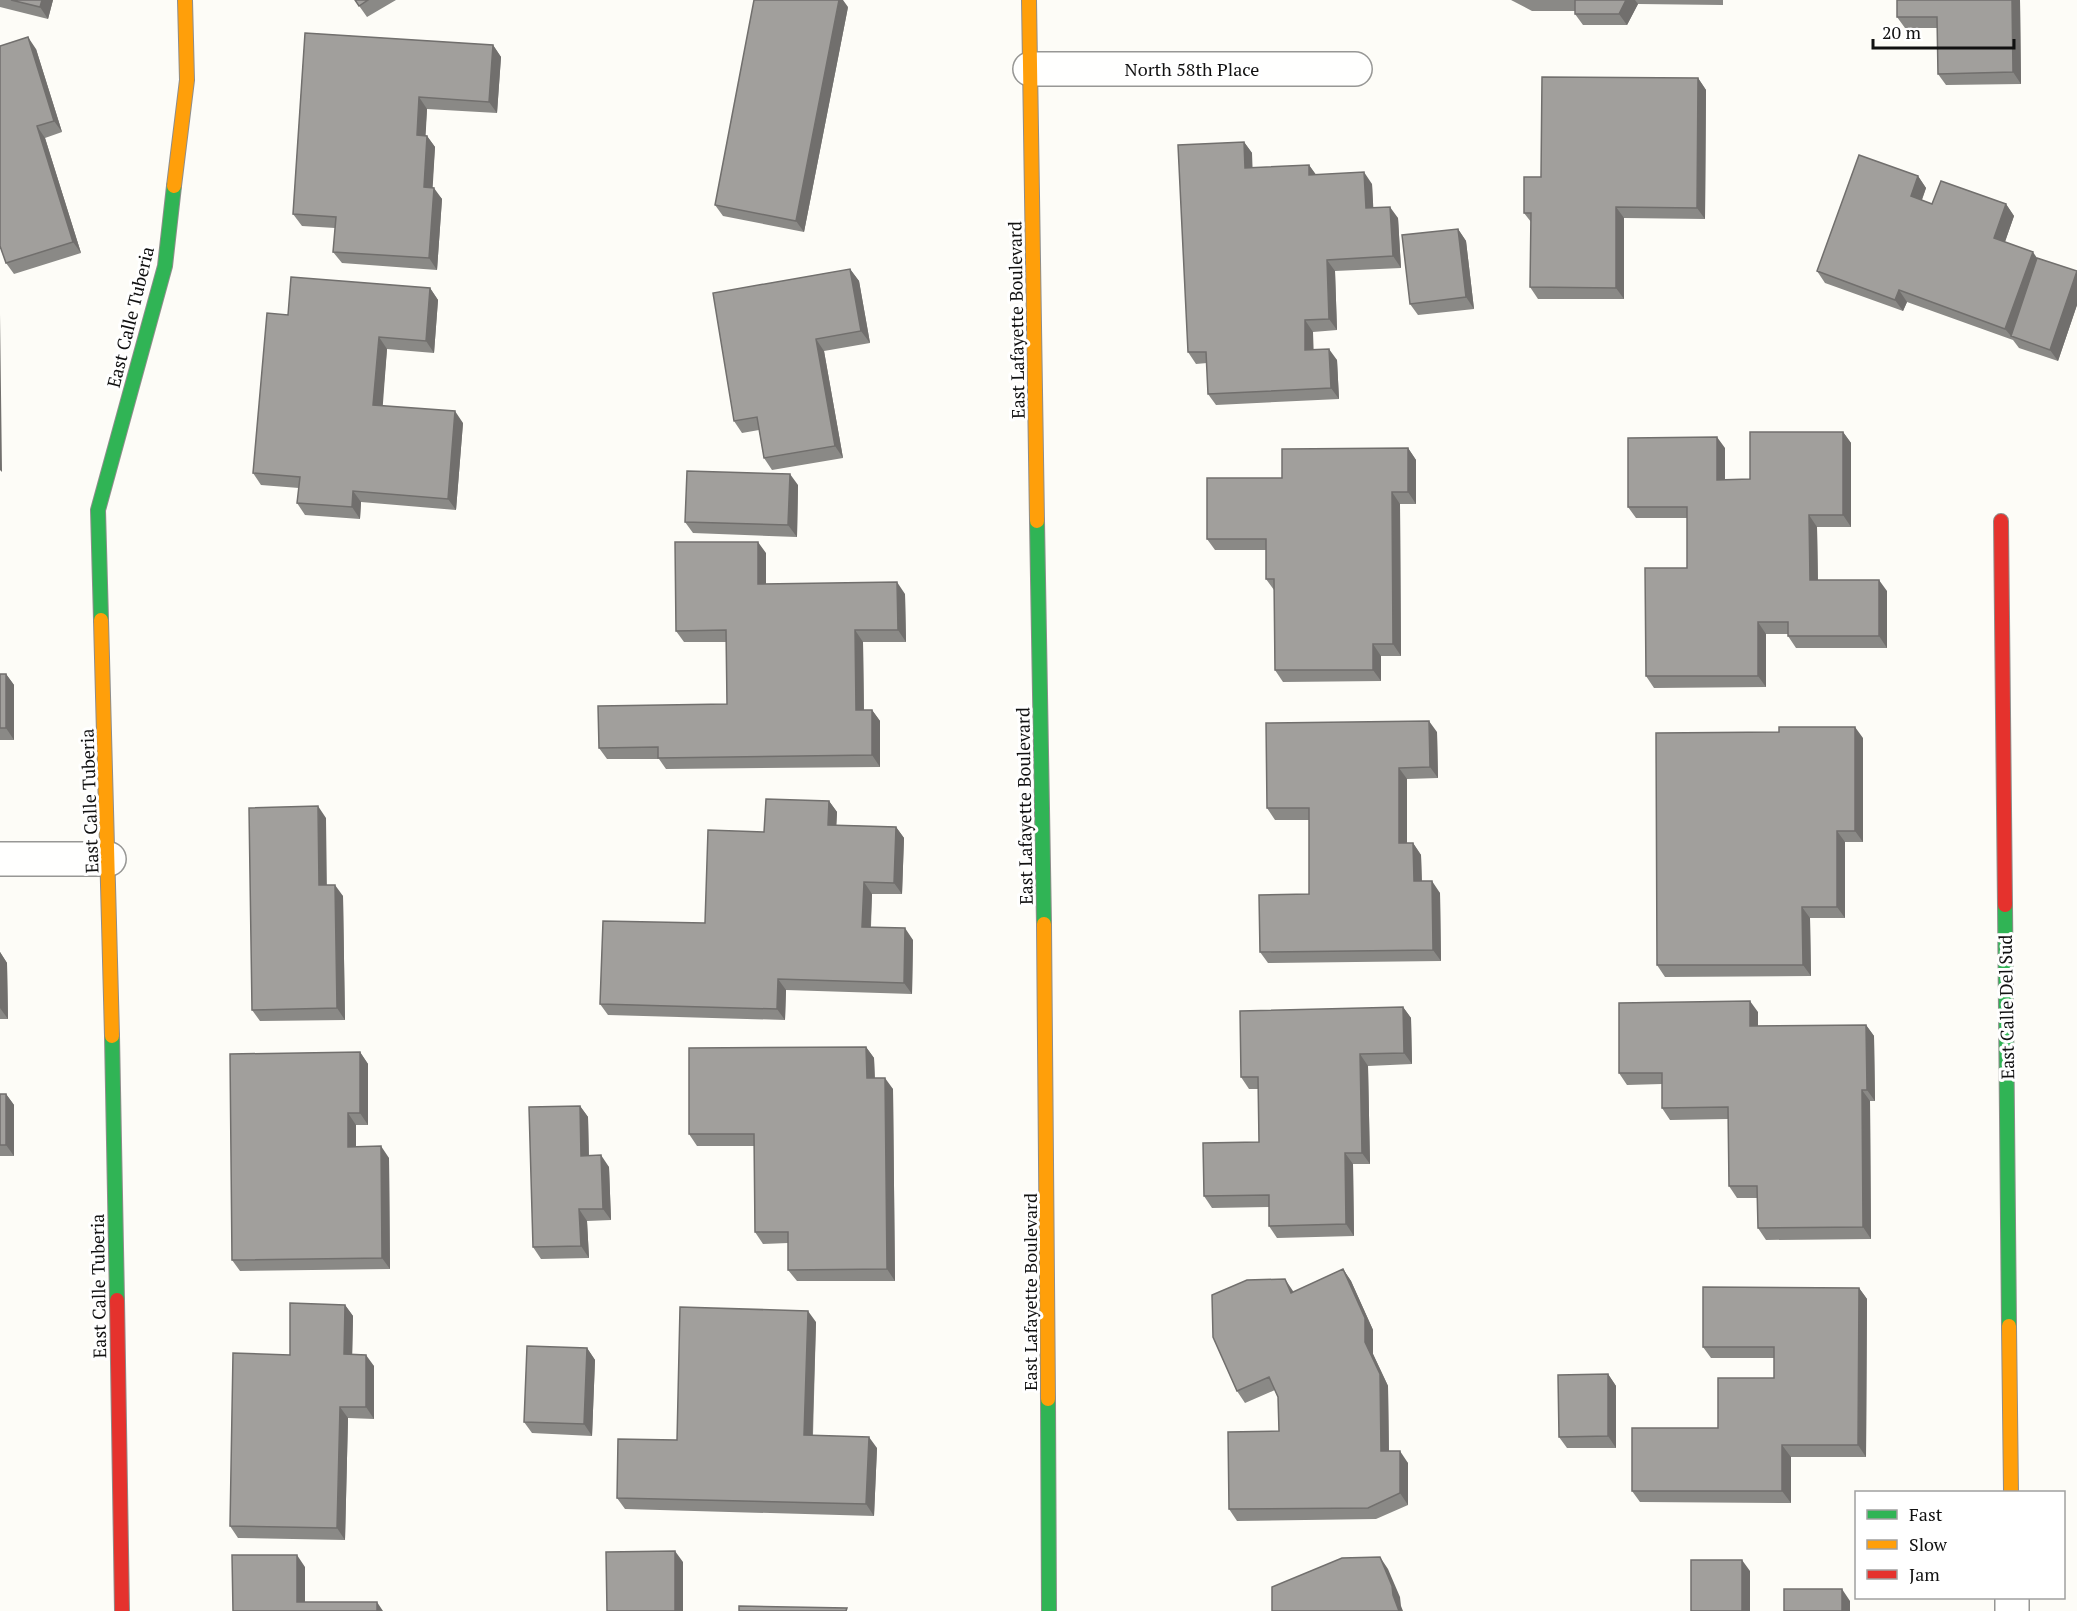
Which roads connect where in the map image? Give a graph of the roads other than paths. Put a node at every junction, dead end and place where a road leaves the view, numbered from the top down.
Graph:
1 (185, 0) edge
2 (1029, 0) edge
3 (1030, 69) junction
4 (1355, 69) dead end
5 (2001, 521) dead end
6 (0, 859) edge
7 (108, 859) junction
8 (2010, 1491) edge
9 (122, 1611) edge
10 (1049, 1611) edge

1 - 7 street, East Calle Tuberia
2 - 3 street, East Lafayette Boulevard
3 - 4 street, North 58th Place
3 - 10 street, East Lafayette Boulevard
5 - 8 street, East Calle Del Sud
6 - 7 street
7 - 9 street, East Calle Tuberia

